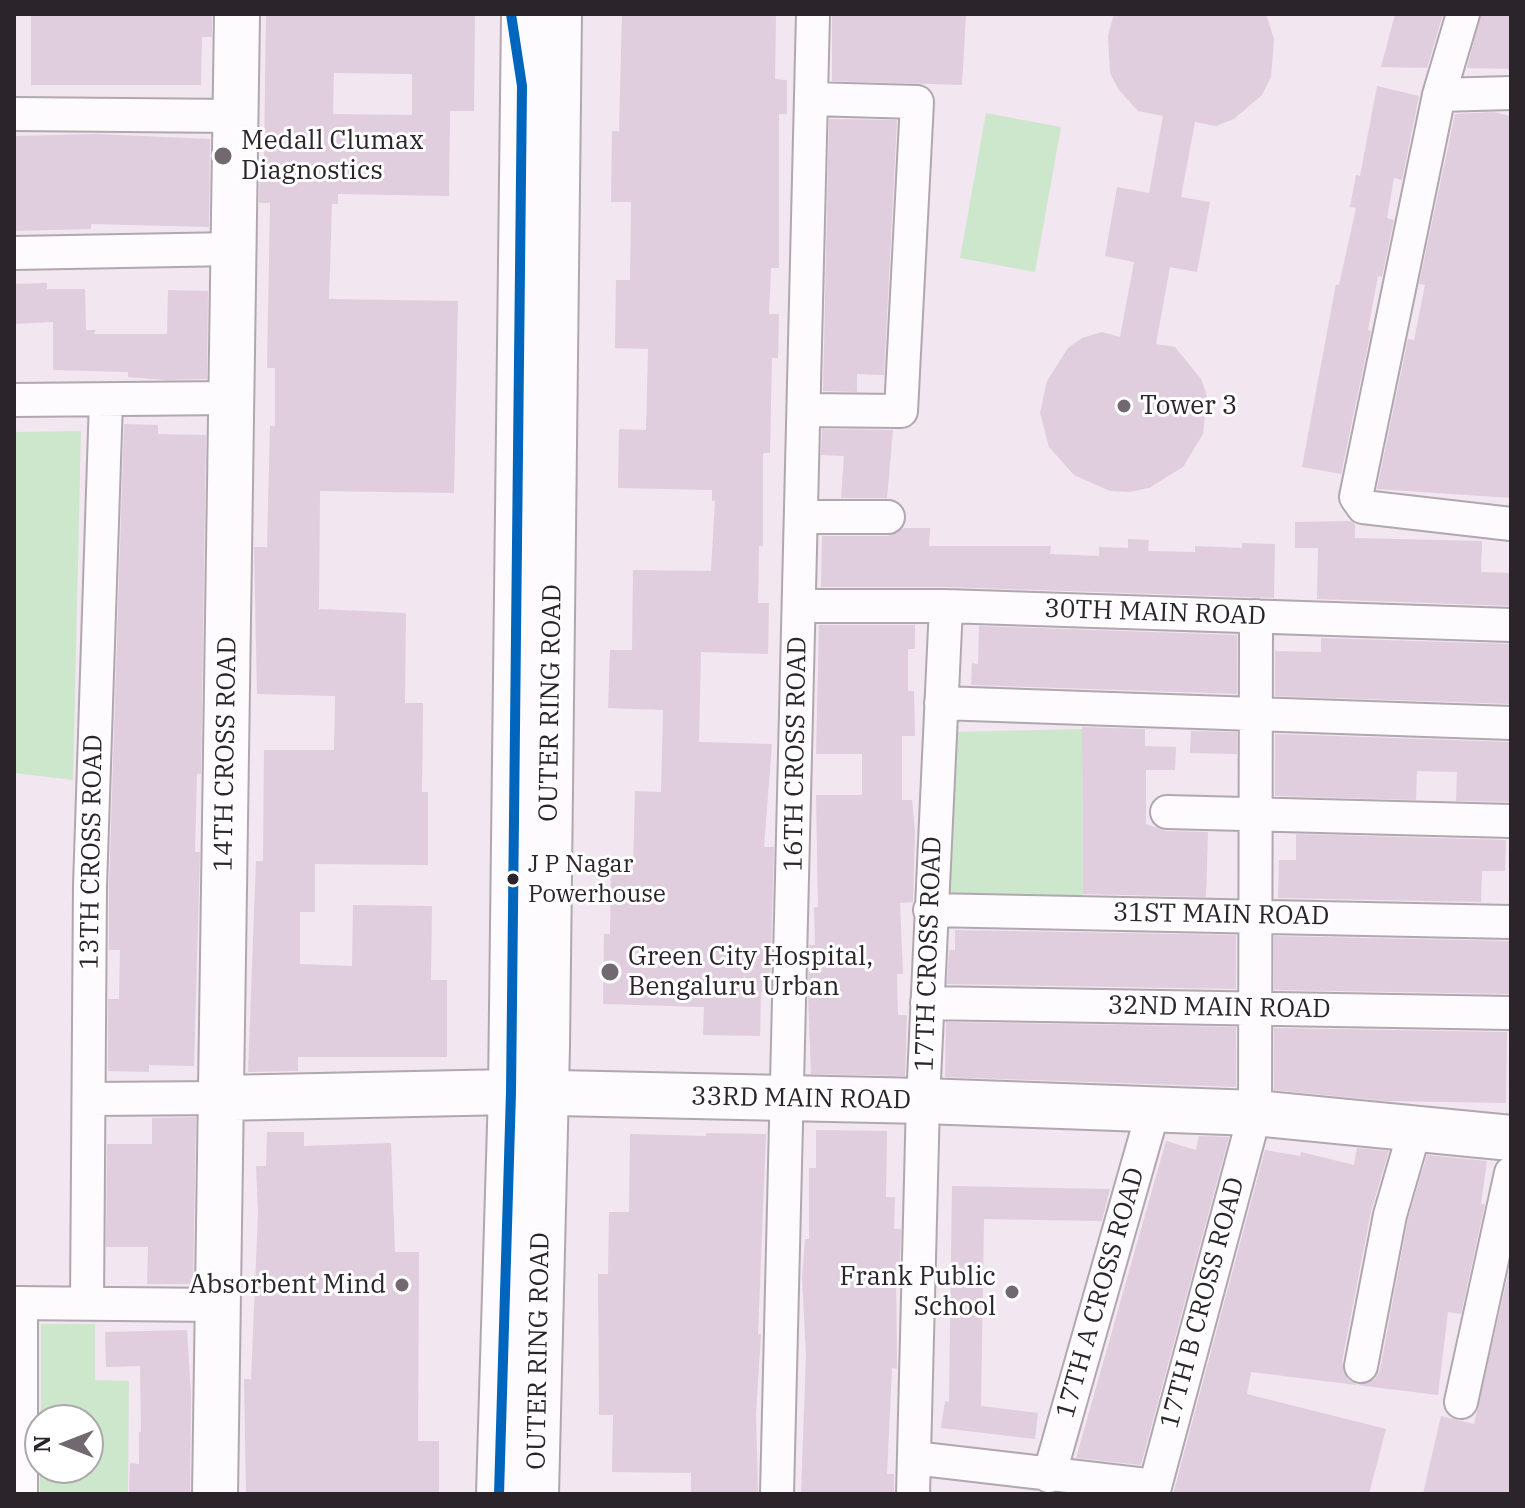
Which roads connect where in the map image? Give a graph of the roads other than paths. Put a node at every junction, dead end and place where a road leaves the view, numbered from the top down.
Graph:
1 (237, 14) edge
2 (511, 14) edge
3 (524, 14) edge
4 (559, 14) edge
5 (581, 14) edge
6 (813, 14) edge
7 (1463, 14) edge
8 (522, 86) junction
9 (1511, 93) edge
10 (1439, 95) junction
11 (811, 99) junction
12 (14, 114) edge
13 (235, 116) junction
14 (557, 152) junction
15 (233, 249) junction
16 (14, 253) edge
17 (231, 398) junction
18 (14, 400) edge
19 (106, 400) junction
20 (804, 410) junction
21 (802, 517) junction
22 (888, 517) dead end
23 (1511, 524) edge
24 (800, 606) junction
25 (946, 606) junction
26 (1256, 616) junction
27 (1511, 625) edge
28 (941, 703) junction
29 (1254, 714) junction
30 (1511, 723) edge
31 (1167, 812) dead end
32 (1254, 814) junction
33 (1511, 821) edge
34 (930, 910) junction
35 (1255, 915) junction
36 (1511, 922) edge
37 (927, 1003) junction
38 (1253, 1008) junction
39 (1511, 1013) edge
40 (529, 1092) junction
41 (221, 1098) junction
42 (787, 1098) junction
43 (89, 1099) junction
44 (923, 1101) junction
45 (1153, 1111) junction
46 (1255, 1113) junction
47 (1415, 1129) junction
48 (1511, 1138) edge
49 (1509, 1188) edge
50 (18, 1303) edge
51 (87, 1303) junction
52 (218, 1305) junction
53 (1361, 1366) dead end
54 (1461, 1402) dead end
55 (914, 1458) junction
56 (1049, 1476) junction
57 (1154, 1490) edge
58 (21, 1494) edge
59 (215, 1494) edge
60 (499, 1494) edge
61 (536, 1494) edge
62 (777, 1494) edge
63 (913, 1494) edge

1 - 13 main road, 14TH CROSS ROAD
2 - 8 main road
3 - 8 main road
4 - 14 main road
5 - 14 main road
6 - 11 street, 16TH CROSS ROAD
7 - 10 street
8 - 40 main road, OUTER RING ROAD
9 - 10 street
10 - 23 street
11 - 20 street, 16TH CROSS ROAD
11 - 20 street
12 - 13 street
13 - 15 main road, 14TH CROSS ROAD
14 - 40 main road, OUTER RING ROAD
15 - 16 street
15 - 17 main road, 14TH CROSS ROAD
17 - 19 street
17 - 41 main road, 14TH CROSS ROAD
18 - 19 street
19 - 43 street, 13TH CROSS ROAD
20 - 21 street, 16TH CROSS ROAD
21 - 22 street
21 - 24 street, 16TH CROSS ROAD
24 - 25 street, 30TH MAIN ROAD
24 - 42 street, 16TH CROSS ROAD
25 - 26 street, 30TH MAIN ROAD
25 - 28 street, 17TH CROSS ROAD
26 - 27 street, 30TH MAIN ROAD
26 - 29 street, 17TH B CROSS ROAD
28 - 29 street
28 - 34 street, 17TH CROSS ROAD
29 - 30 street
29 - 32 street, 17TH B CROSS ROAD
31 - 32 street
32 - 33 street
32 - 35 street, 17TH B CROSS ROAD
34 - 35 street, 31ST MAIN ROAD
34 - 37 street, 17TH CROSS ROAD
35 - 36 street, 31ST MAIN ROAD
35 - 38 street, 17TH B CROSS ROAD
37 - 38 street, 32ND MAIN ROAD
37 - 44 street, 17TH CROSS ROAD
38 - 39 street, 32ND MAIN ROAD
38 - 46 street, 17TH B CROSS ROAD
40 - 41 main road, 33RD MAIN ROAD
40 - 42 main road, 33RD MAIN ROAD
40 - 60 main road, OUTER RING ROAD
40 - 61 main road, OUTER RING ROAD
41 - 43 street, 33RD MAIN ROAD
41 - 52 main road, 14TH CROSS ROAD
42 - 44 main road, 33RD MAIN ROAD
42 - 62 street, 16TH CROSS ROAD
43 - 51 street, 13TH CROSS ROAD
44 - 45 main road, 33RD MAIN ROAD
44 - 55 street, 17TH CROSS ROAD
45 - 46 main road, 33RD MAIN ROAD
45 - 56 street, 17TH A CROSS ROAD
46 - 47 main road, 33RD MAIN ROAD
46 - 57 street, 17TH B CROSS ROAD
47 - 48 main road, 33RD MAIN ROAD
47 - 53 street
49 - 54 street
50 - 51 street
50 - 58 street
51 - 52 street
52 - 59 main road, 14TH CROSS ROAD
55 - 56 street
55 - 63 street, 17TH CROSS ROAD
56 - 57 street

